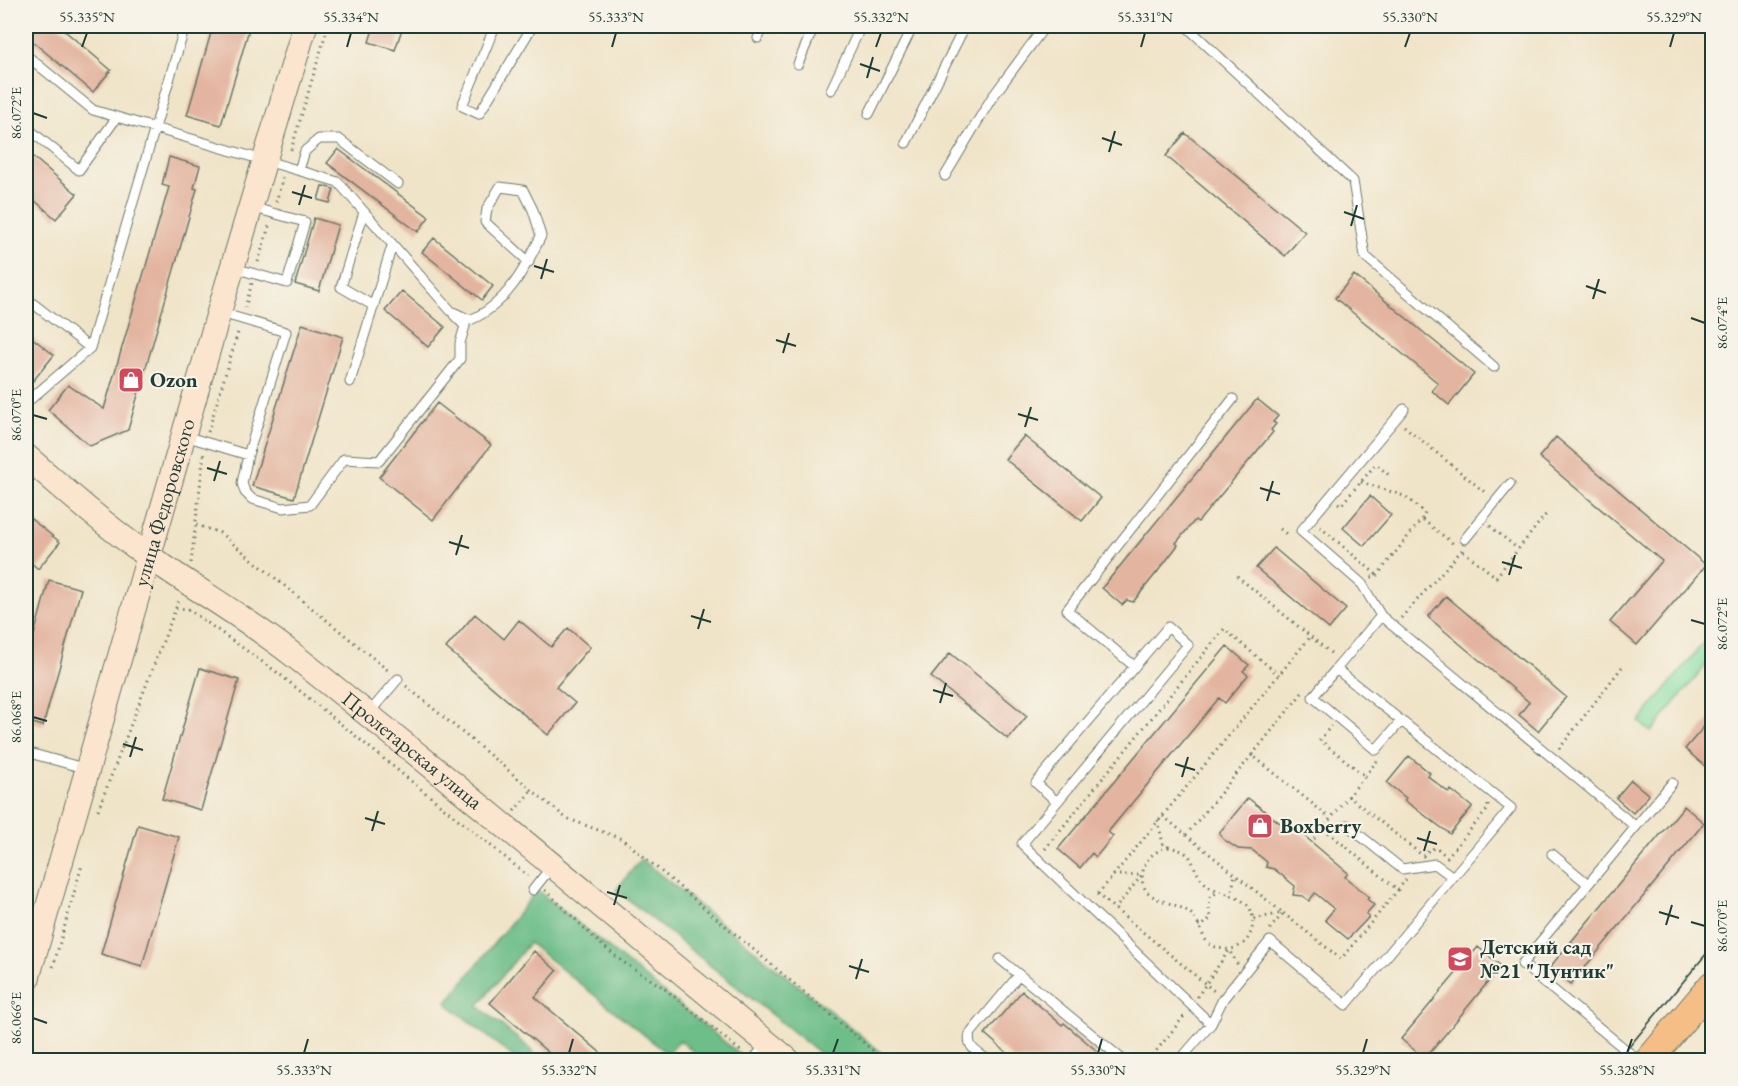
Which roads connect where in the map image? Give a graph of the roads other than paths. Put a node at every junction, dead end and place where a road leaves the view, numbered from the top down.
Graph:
1 (185, 26) edge
2 (305, 26) edge
3 (495, 26) edge
4 (530, 26) edge
5 (764, 26) edge
6 (814, 26) edge
7 (861, 26) edge
8 (913, 26) edge
9 (965, 26) edge
10 (1045, 26) edge
11 (1186, 26) edge
12 (758, 38) dead end
13 (26, 55) edge
14 (798, 64) dead end
15 (831, 90) dead end
16 (869, 114) dead end
17 (117, 117) junction
18 (26, 127) edge
19 (153, 129) junction
20 (906, 143) dead end
21 (264, 159) junction
22 (299, 170) junction
23 (945, 176) dead end
24 (398, 184) dead end
25 (261, 210) junction
26 (364, 212) junction
27 (392, 246) junction
28 (529, 262) junction
29 (243, 271) junction
30 (26, 298) edge
31 (374, 306) junction
32 (451, 311) junction
33 (230, 316) junction
34 (90, 348) junction
35 (1494, 367) dead end
36 (351, 382) dead end
37 (1233, 399) dead end
38 (26, 404) edge
39 (1404, 409) dead end
40 (194, 439) junction
41 (248, 455) junction
42 (26, 456) edge
43 (1510, 484) dead end
44 (1465, 539) dead end
45 (148, 556) junction
46 (1381, 616) junction
47 (1134, 666) junction
48 (1336, 669) junction
49 (398, 679) road end
50 (368, 714) junction
51 (1401, 721) junction
52 (26, 752) edge
53 (87, 769) junction
54 (1672, 783) dead end
55 (1057, 802) junction
56 (1347, 825) dead end
57 (1636, 827) junction
58 (1552, 854) dead end
59 (1453, 877) junction
60 (1588, 884) junction
61 (1000, 959) dead end
62 (1019, 975) junction
63 (26, 982) edge
64 (1713, 985) edge
65 (1211, 1024) junction
66 (760, 1052) edge
67 (788, 1060) edge
68 (988, 1060) edge
69 (1123, 1060) edge
70 (1180, 1060) edge
71 (1638, 1060) edge
72 (1649, 1060) edge

1 - 19 lane
2 - 21 street, улица Федоровского
3 - 4 lane
5 - 12 lane
6 - 14 lane
7 - 15 lane
8 - 16 lane
9 - 20 lane
10 - 23 lane
11 - 35 lane
13 - 17 lane
17 - 18 lane
17 - 19 lane
19 - 21 lane
19 - 34 lane
21 - 22 lane
21 - 25 street, улица Федоровского
22 - 24 lane
22 - 26 lane
25 - 29 street, улица Федоровского
25 - 29 lane
26 - 27 lane
26 - 31 lane
27 - 31 lane
27 - 32 lane
28 - 28 lane
28 - 32 lane
29 - 33 street, улица Федоровского
30 - 34 lane
31 - 36 lane
32 - 41 lane
33 - 40 street, улица Федоровского
33 - 41 lane
34 - 38 lane
37 - 47 lane
39 - 46 lane
40 - 41 lane
40 - 45 street, улица Федоровского
42 - 45 street, Пролетарская улица
43 - 44 lane
45 - 50 street, Пролетарская улица
45 - 53 street, улица Федоровского
46 - 48 lane
46 - 57 lane
47 - 55 lane
47 - 55 lane
48 - 51 lane
48 - 51 lane
49 - 50 lane
50 - 66 street, Пролетарская улица
51 - 59 lane
52 - 53 lane
53 - 63 street, улица Федоровского
54 - 57 lane
55 - 65 lane
56 - 59 lane
57 - 60 lane
58 - 60 lane
59 - 65 lane
60 - 71 lane
61 - 62 lane
62 - 68 lane
62 - 69 lane
64 - 72 main road
65 - 70 lane
66 - 67 street, Пролетарская улица

